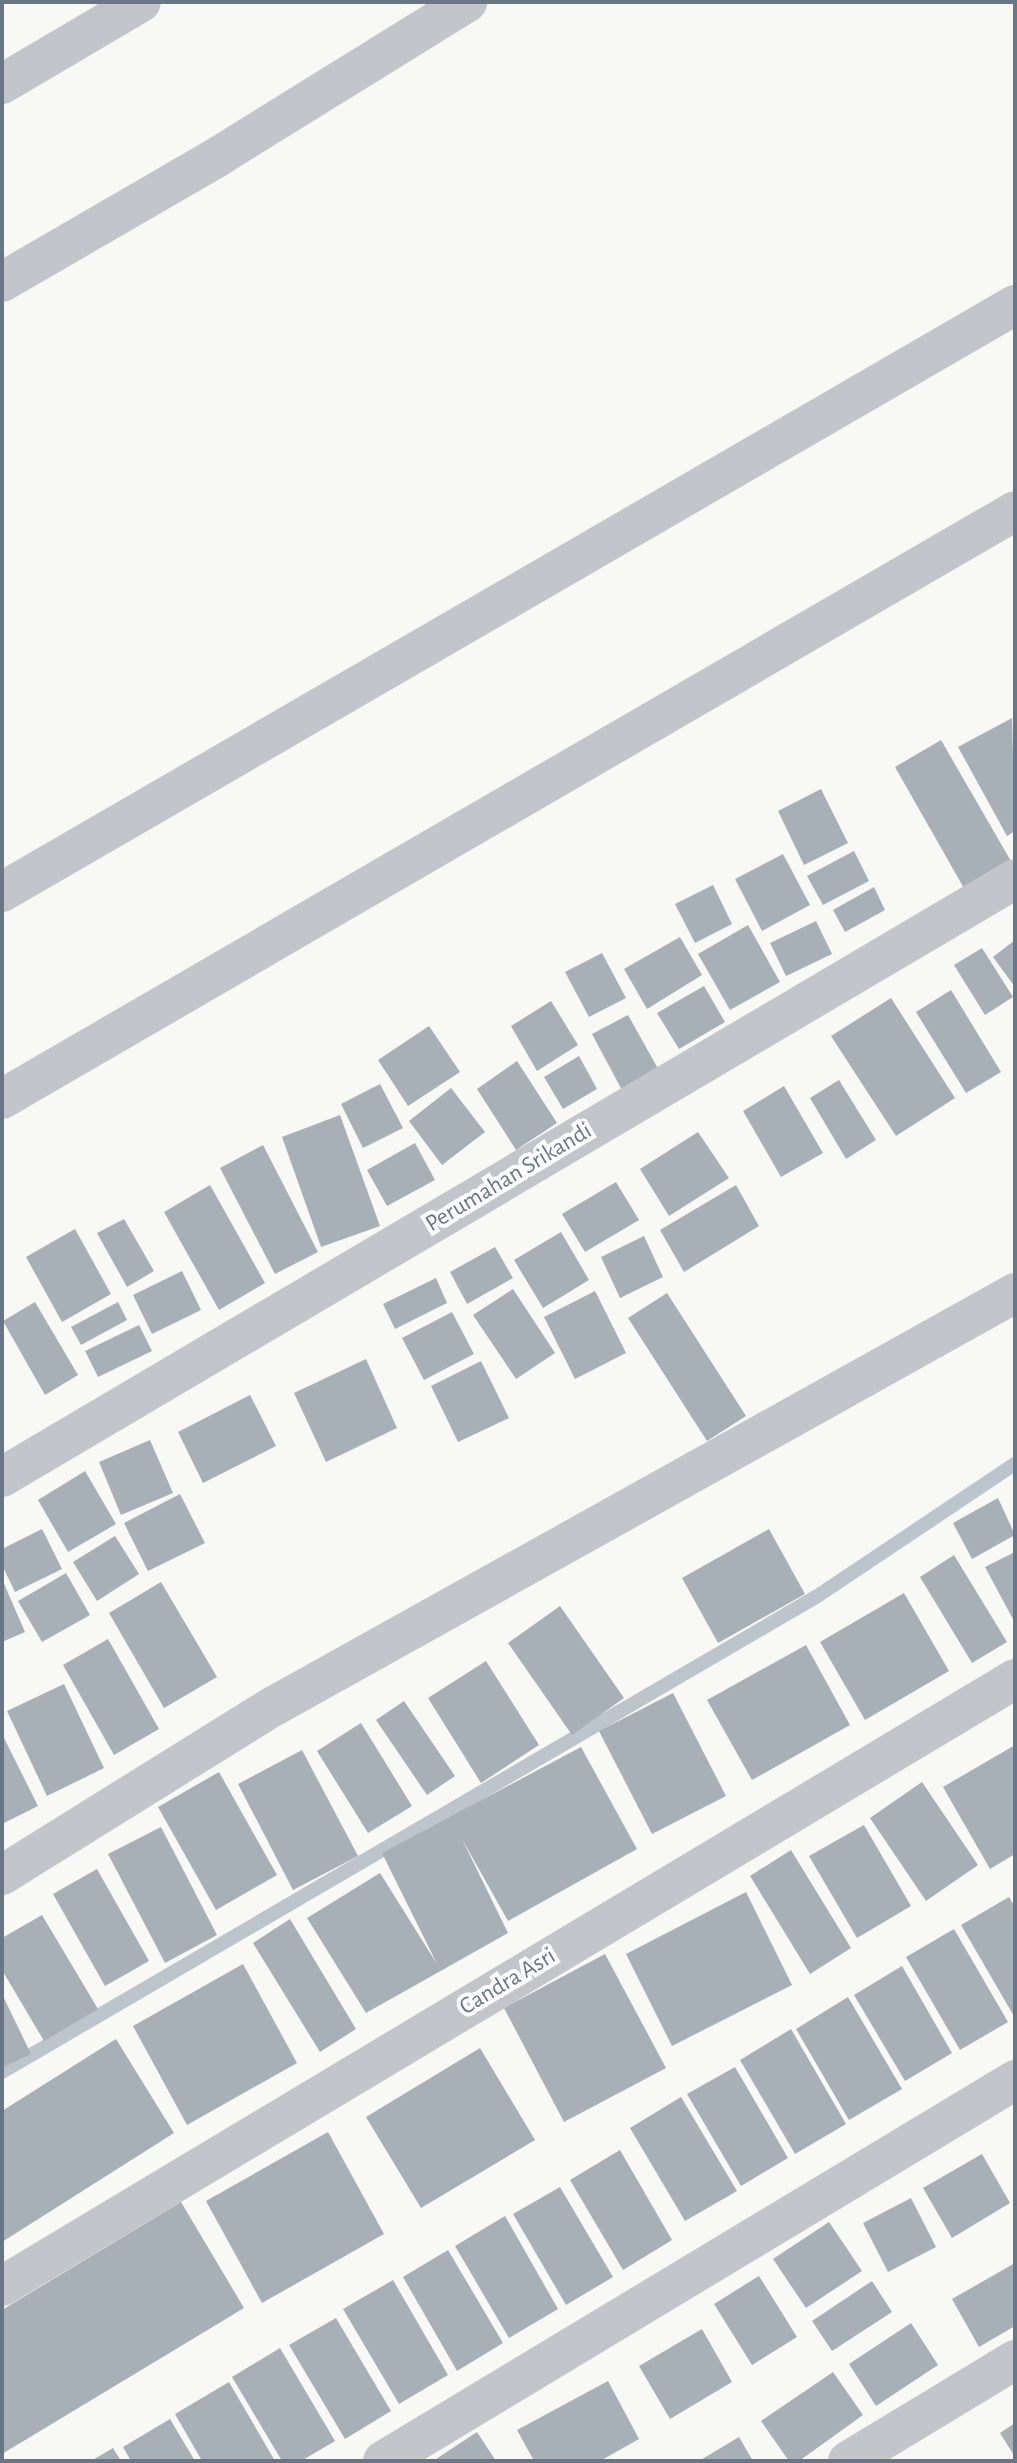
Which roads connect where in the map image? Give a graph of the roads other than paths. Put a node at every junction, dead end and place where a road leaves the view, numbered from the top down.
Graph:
1 (141, 2) edge
2 (467, 2) edge
3 (2, 84) edge
4 (2, 282) edge
5 (1015, 305) edge
6 (1015, 511) edge
7 (1015, 879) edge
8 (2, 892) edge
9 (2, 1099) edge
10 (1015, 1293) edge
11 (2, 1477) edge
12 (1015, 1679) edge
13 (2, 1875) edge
14 (1015, 2080) edge
15 (2, 2286) edge
16 (1015, 2360) edge
17 (383, 2461) edge
18 (848, 2461) edge

1 - 3 street
2 - 4 street
5 - 8 street
6 - 9 street
7 - 11 street, Perumahan Srikandi
10 - 13 street
12 - 15 street, Candra Asri
14 - 17 street
16 - 18 street

